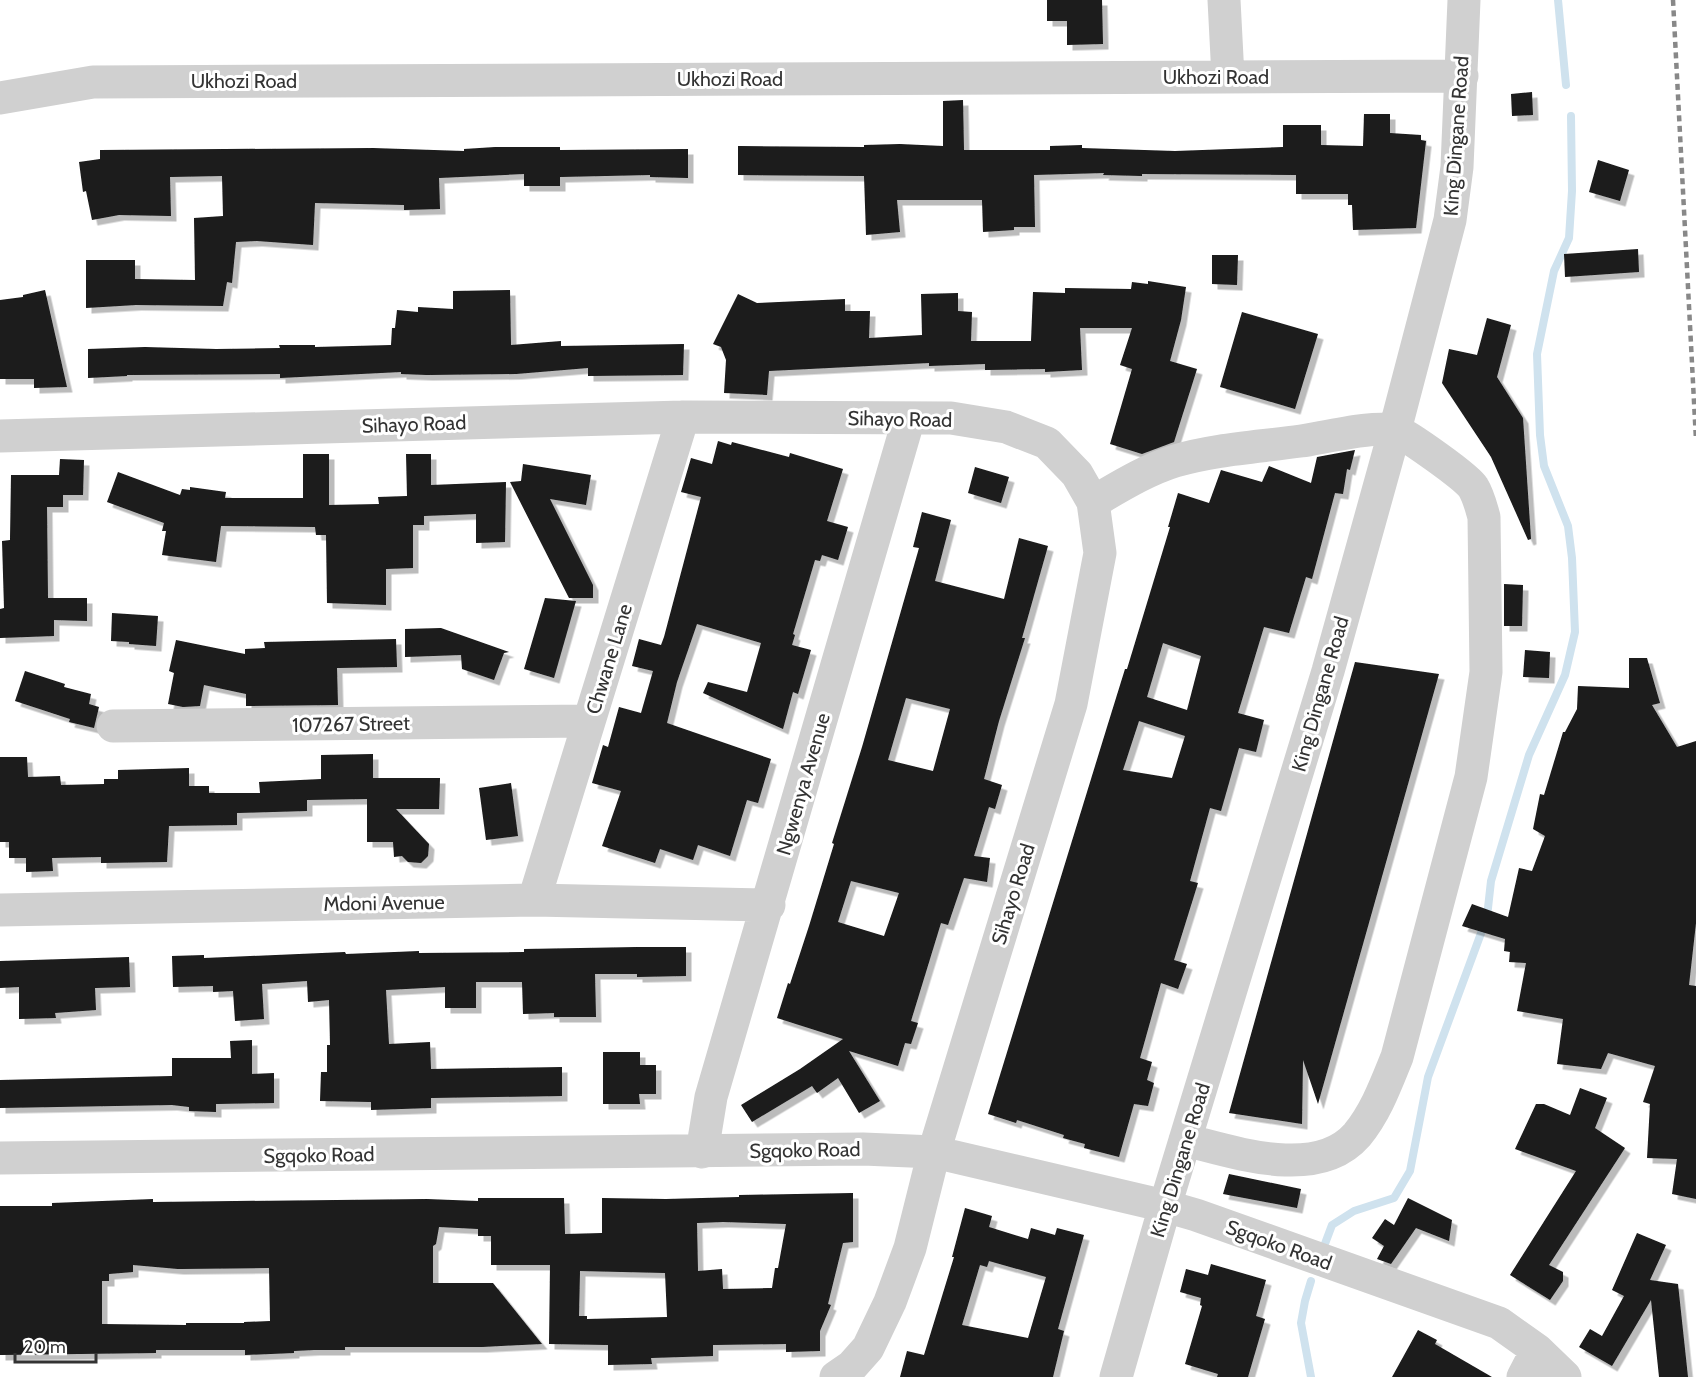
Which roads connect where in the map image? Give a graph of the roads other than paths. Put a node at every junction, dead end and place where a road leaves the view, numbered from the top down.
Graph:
1 (1224, 0) edge
2 (1464, 0) edge
3 (1462, 76) junction
4 (1228, 77) junction
5 (0, 98) edge
6 (683, 417) junction
7 (909, 418) junction
8 (1395, 430) junction
9 (0, 436) edge
10 (1093, 502) junction
11 (589, 721) junction
12 (113, 726) dead end
13 (534, 900) junction
14 (769, 905) junction
15 (0, 910) edge
16 (1185, 1140) junction
17 (702, 1152) junction
18 (934, 1152) junction
19 (0, 1158) edge
20 (1165, 1206) junction
21 (1530, 1363) edge
22 (837, 1377) edge
23 (1116, 1377) edge
24 (1565, 1377) edge

1 - 4 street
2 - 3 street, King Dingane Road
3 - 4 street, Ukhozi Road
3 - 8 street, King Dingane Road
4 - 5 street, Ukhozi Road
6 - 7 street, Sihayo Road
6 - 9 street, Sihayo Road
6 - 11 street, Chwane Lane
7 - 10 street, Sihayo Road
7 - 14 street, Ngwenya Avenue
8 - 10 street
8 - 16 street, King Dingane Road
8 - 16 street
10 - 18 street, Sihayo Road
11 - 12 street, 107267 Street
11 - 13 street, Chwane Lane
13 - 14 street, Mdoni Avenue
13 - 15 street, Mdoni Avenue
14 - 17 street, Ngwenya Avenue
16 - 20 street, King Dingane Road
17 - 18 street, Sgqoko Road
17 - 19 street, Sgqoko Road
18 - 20 street, Sgqoko Road
18 - 22 street, Sihayo Road
20 - 21 street, Sgqoko Road
20 - 23 street, King Dingane Road
21 - 24 street, Sgqoko Road

